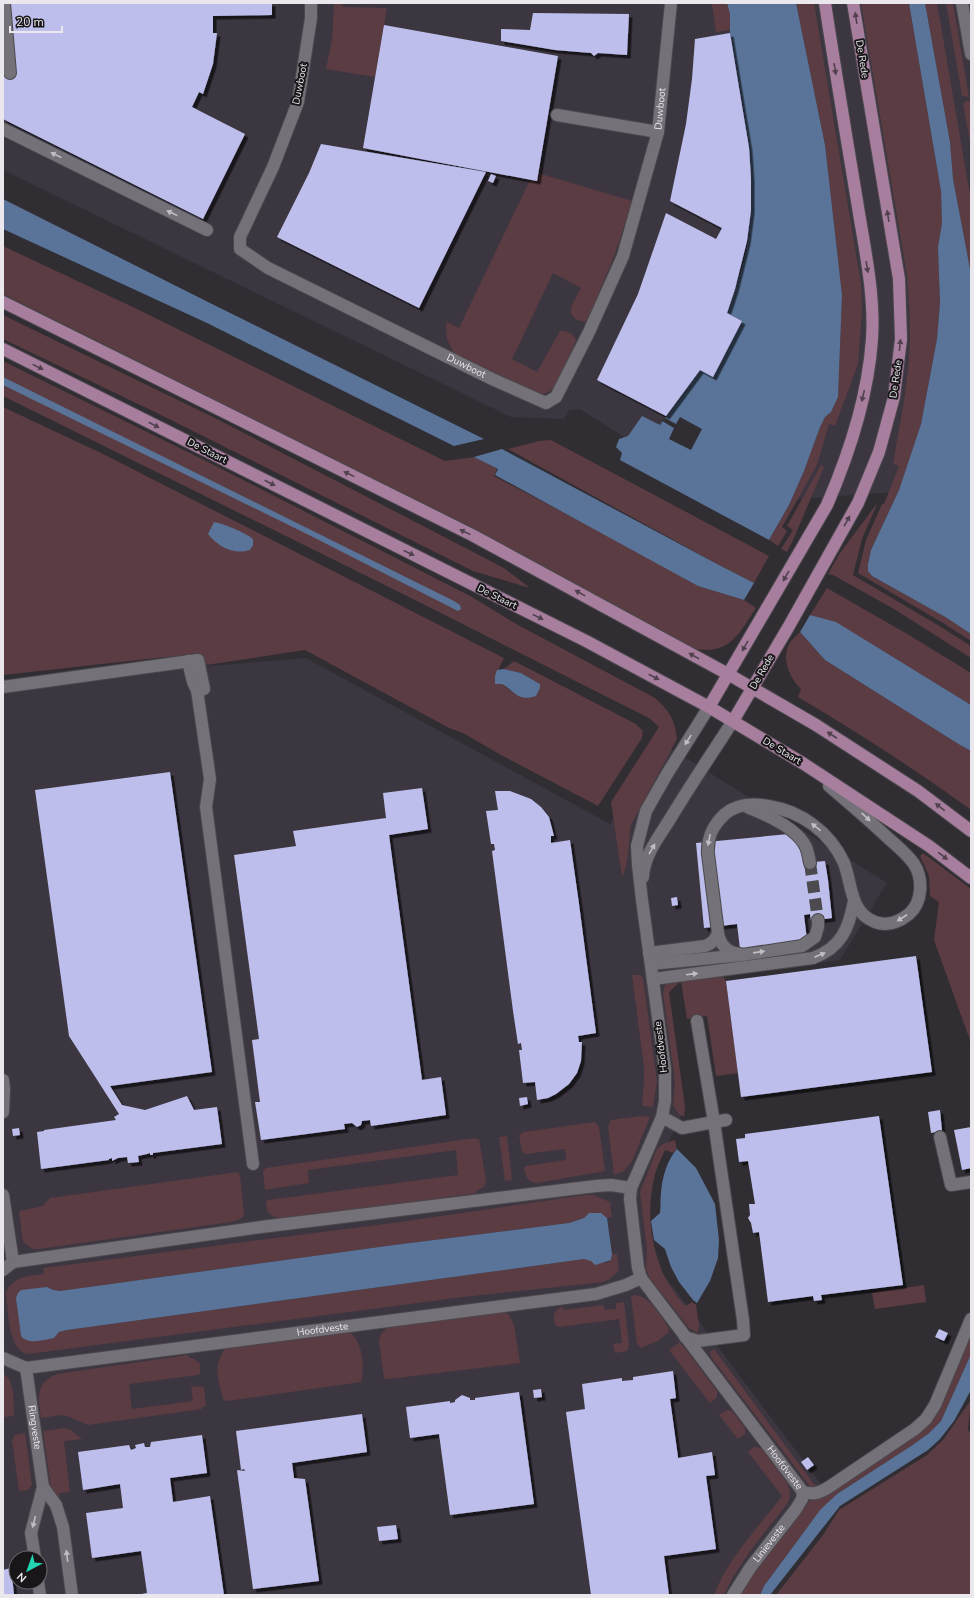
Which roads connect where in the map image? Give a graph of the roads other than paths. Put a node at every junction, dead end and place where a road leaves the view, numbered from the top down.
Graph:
1 (4, 3) edge
2 (311, 3) edge
3 (670, 3) edge
4 (825, 3) edge
5 (853, 3) edge
6 (962, 3) edge
7 (971, 54) edge
8 (10, 73) dead end
9 (557, 114) dead end
10 (3, 129) edge
11 (658, 132) junction
12 (207, 230) dead end
13 (3, 302) edge
14 (3, 349) edge
15 (728, 674) junction
16 (3, 687) edge
17 (753, 688) junction
18 (709, 706) junction
19 (733, 721) junction
20 (804, 764) junction
21 (742, 805) junction
22 (971, 831) edge
23 (810, 862) tunnel mouth
24 (971, 878) edge
25 (642, 900) junction
26 (854, 901) junction
27 (818, 920) tunnel mouth
28 (718, 933) junction
29 (742, 955) junction
30 (650, 958) junction
31 (653, 979) junction
32 (697, 1021) dead end
33 (3, 1080) edge
34 (3, 1112) edge
35 (662, 1117) junction
36 (720, 1121) junction
37 (940, 1137) dead end
38 (253, 1164) dead end
39 (971, 1182) edge
40 (631, 1188) junction
41 (3, 1195) edge
42 (13, 1262) junction
43 (3, 1270) edge
44 (641, 1278) junction
45 (971, 1319) edge
46 (685, 1338) junction
47 (3, 1358) edge
48 (26, 1368) junction
49 (43, 1487) junction
50 (803, 1492) junction
51 (34, 1550) edge
52 (72, 1595) edge
53 (733, 1595) edge

1 - 8 street
2 - 11 street, Duwboot
3 - 11 street, Duwboot
4 -> 15 main road
17 -> 5 main road, De Rede
6 - 7 street
9 - 11 street
12 -> 10 street
15 -> 13 main road
14 -> 18 main road, De Staart
15 - 17 main road
15 - 18 main road
16 - 38 street
17 - 19 main road, De Rede
22 -> 17 main road
18 - 19 main road, De Staart
18 -> 25 street, Hoofdveste
19 - 20 main road, De Staart
25 -> 19 street, Hoofdveste
20 -> 24 main road, De Staart
20 -> 26 street
21 - 23 street
26 -> 21 street
21 -> 28 street
25 - 30 street, Hoofdveste
31 -> 26 street
29 -> 27 street
28 - 29 street
28 - 30 street
29 - 30 street
30 - 31 street, Hoofdveste
31 - 35 street, Hoofdveste
32 - 36 street
33 - 34 street
35 - 36 street
35 - 40 street, Hoofdveste
36 - 46 street
37 - 39 street
40 - 42 street
40 - 44 street, Hoofdveste
41 - 42 street
42 - 43 street
44 - 46 street, Hoofdveste
44 - 48 street, Hoofdveste
45 - 50 street, Hoofdveste
46 - 50 street, Hoofdveste
47 - 48 street
48 - 49 street, Ringveste
49 -> 51 street, Ringveste
52 -> 49 street, Ringveste
50 - 53 street, Linieveste

